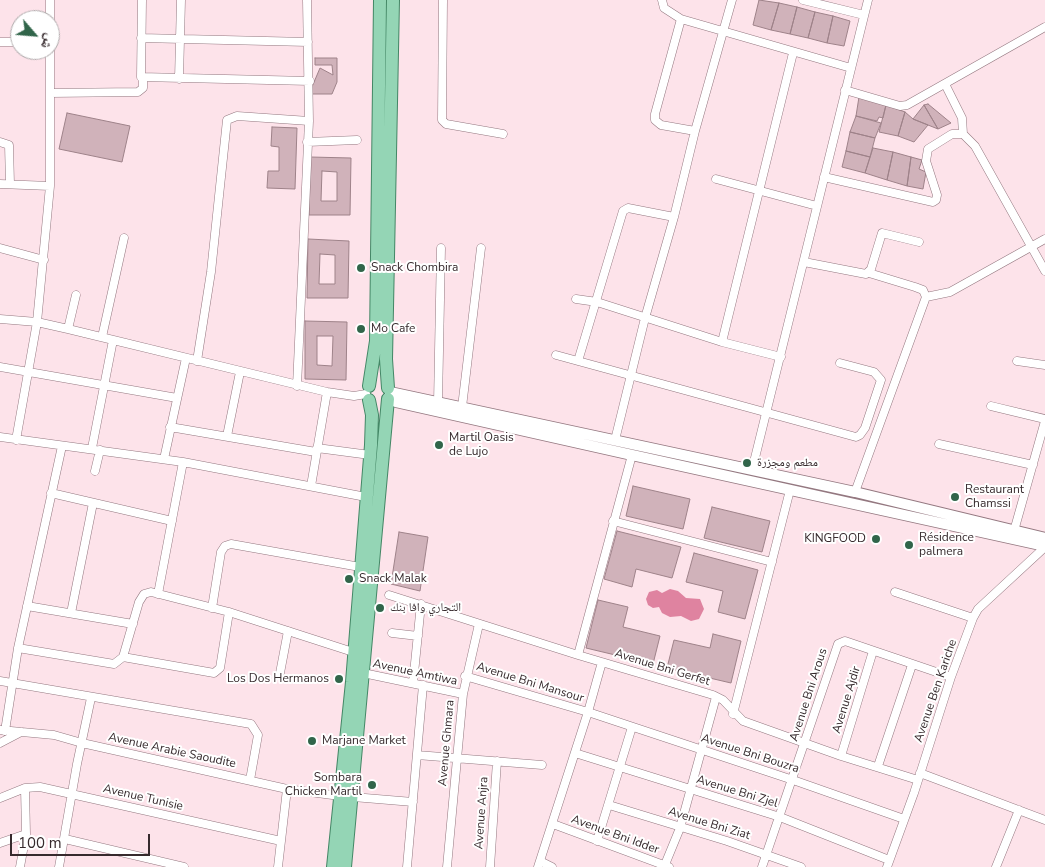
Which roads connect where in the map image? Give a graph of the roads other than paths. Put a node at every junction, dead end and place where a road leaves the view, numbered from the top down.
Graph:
1 (142, 0) edge
2 (180, 0) edge
3 (307, 0) edge
4 (380, 0) edge
5 (393, 0) edge
6 (443, 0) edge
7 (662, 0) edge
8 (732, 0) edge
9 (803, 0) edge
10 (868, 0) edge
11 (816, 2) edge
12 (864, 15) junction
13 (681, 19) junction
14 (1045, 26) edge
15 (724, 32) junction
16 (141, 38) junction
17 (179, 38) junction
18 (308, 42) junction
19 (793, 52) junction
20 (50, 60) edge
21 (851, 68) junction
22 (143, 78) junction
23 (179, 79) junction
24 (310, 81) junction
25 (946, 84) junction
26 (845, 90) junction
27 (50, 93) junction
28 (309, 122) junction
29 (695, 131) junction
30 (503, 134) dead end
31 (963, 134) junction
32 (357, 140) dead end
33 (0, 142) edge
34 (307, 142) junction
35 (824, 177) junction
36 (716, 179) dead end
37 (0, 184) edge
38 (10, 184) junction
39 (50, 186) junction
40 (760, 190) junction
41 (817, 206) junction
42 (674, 217) junction
43 (124, 238) dead end
44 (1045, 240) edge
45 (919, 242) dead end
46 (0, 248) edge
47 (442, 248) dead end
48 (481, 248) dead end
49 (1031, 248) junction
50 (44, 260) junction
51 (804, 262) junction
52 (1045, 271) edge
53 (868, 273) junction
54 (76, 295) dead end
55 (926, 297) junction
56 (576, 298) dead end
57 (596, 302) junction
58 (645, 318) junction
59 (0, 319) edge
60 (37, 322) junction
61 (68, 329) junction
62 (102, 338) junction
63 (113, 340) junction
64 (722, 342) junction
65 (556, 355) dead end
66 (781, 357) junction
67 (186, 358) junction
68 (198, 361) junction
69 (578, 361) junction
70 (1017, 361) dead end
71 (840, 363) dead end
72 (1045, 365) edge
73 (0, 367) edge
74 (30, 371) junction
75 (240, 372) junction
76 (630, 376) junction
77 (104, 385) junction
78 (297, 386) junction
79 (327, 392) junction
80 (368, 393) junction
81 (389, 394) junction
82 (177, 398) junction
83 (438, 403) junction
84 (991, 406) dead end
85 (462, 407) junction
86 (766, 413) junction
87 (1045, 420) edge
88 (170, 426) junction
89 (0, 436) edge
90 (227, 436) junction
91 (16, 440) junction
92 (615, 440) junction
93 (939, 444) dead end
94 (62, 446) junction
95 (92, 448) junction
96 (100, 450) junction
97 (317, 450) junction
98 (370, 455) junction
99 (632, 455) junction
100 (164, 459) junction
101 (183, 462) junction
102 (1033, 465) junction
103 (752, 470) junction
104 (95, 471) dead end
105 (310, 486) junction
106 (790, 490) junction
107 (855, 492) junction
108 (51, 494) junction
109 (366, 496) junction
110 (93, 503) junction
111 (172, 521) junction
112 (613, 521) junction
113 (1014, 531) junction
114 (1045, 538) edge
115 (1045, 546) edge
116 (772, 562) junction
117 (360, 567) junction
118 (895, 592) dead end
119 (158, 594) junction
120 (390, 595) dead end
121 (421, 604) junction
122 (27, 606) junction
123 (212, 608) junction
124 (228, 612) junction
125 (71, 613) junction
126 (973, 618) junction
127 (133, 624) junction
128 (479, 624) junction
129 (288, 631) junction
130 (392, 632) dead end
131 (418, 636) junction
132 (18, 648) junction
133 (873, 651) junction
134 (353, 652) junction
135 (578, 655) junction
136 (123, 657) junction
137 (602, 662) junction
138 (912, 665) junction
139 (363, 673) junction
140 (280, 674) dead end
141 (466, 676) junction
142 (951, 677) junction
143 (0, 681) edge
144 (413, 683) junction
145 (13, 684) junction
146 (423, 685) junction
147 (463, 694) junction
148 (716, 697) junction
149 (91, 698) junction
150 (588, 712) junction
151 (733, 714) junction
152 (632, 727) junction
153 (2, 730) edge
154 (21, 732) junction
155 (0, 743) edge
156 (82, 743) junction
157 (805, 744) junction
158 (702, 750) junction
159 (575, 753) junction
160 (416, 755) junction
161 (841, 756) junction
162 (456, 758) junction
163 (497, 761) junction
164 (542, 765) dead end
165 (878, 766) junction
166 (620, 767) junction
167 (919, 776) junction
168 (250, 780) junction
169 (793, 780) junction
170 (25, 788) junction
171 (287, 789) junction
172 (691, 789) junction
173 (73, 793) junction
174 (346, 796) junction
175 (0, 798) edge
176 (413, 802) junction
177 (609, 805) junction
178 (1019, 810) junction
179 (780, 817) junction
180 (904, 819) junction
181 (1045, 820) edge
182 (553, 824) junction
183 (680, 828) junction
184 (26, 834) junction
185 (65, 839) junction
186 (597, 840) junction
187 (281, 841) junction
188 (0, 843) edge
189 (766, 855) junction
190 (888, 863) edge
191 (539, 864) edge
192 (666, 866) edge
193 (20, 867) edge
194 (59, 867) edge
195 (184, 867) edge
196 (278, 867) edge
197 (333, 867) edge
198 (345, 867) edge
199 (407, 867) edge
200 (447, 867) edge
201 (490, 867) edge
202 (552, 867) edge
203 (762, 867) edge
204 (801, 867) edge
205 (996, 867) edge

1 - 16 street
2 - 17 street
3 - 18 street
4 - 80 main road
5 - 81 main road
6 - 30 street
7 - 13 street
8 - 15 street
9 - 11 street
10 - 12 street
11 - 12 street
12 - 21 street
13 - 15 street
13 - 29 street
14 - 25 street
15 - 19 street
15 - 29 street
16 - 17 street
16 - 22 street
17 - 18 street
17 - 23 street
18 - 24 street
19 - 21 street
19 - 40 street
20 - 27 street
21 - 26 street
22 - 23 street
22 - 27 street
23 - 24 street
24 - 28 street
25 - 26 street
25 - 31 street
26 - 35 street
27 - 39 street
28 - 34 street
28 - 68 street
29 - 42 street
31 - 35 street
31 - 49 street
32 - 34 street
33 - 38 street
34 - 78 street
35 - 41 street
36 - 40 street
37 - 38 street
38 - 39 street
39 - 50 street
40 - 41 street
40 - 64 street
41 - 51 street
42 - 57 street
42 - 58 street
43 - 62 street
44 - 49 street
45 - 53 street
46 - 50 street
47 - 83 street
48 - 85 street
49 - 52 street
49 - 55 street
50 - 60 street
51 - 53 street
51 - 66 street
53 - 55 street
54 - 61 street
55 - 107 street
56 - 57 street
57 - 58 street
57 - 69 street
58 - 64 street
58 - 76 street
59 - 60 street
60 - 61 street
60 - 74 street
61 - 62 street
62 - 63 street
63 - 67 street
63 - 77 street
64 - 66 street
65 - 69 street
66 - 86 street
67 - 68 street
67 - 82 street
68 - 75 street
69 - 76 street
70 - 72 street
71 - 86 street
73 - 74 street
74 - 77 street
74 - 91 street
75 - 78 street
75 - 90 street
76 - 86 street
76 - 92 street
77 - 82 street
77 - 95 street
78 - 79 street
79 - 80 street
79 - 97 street
80 - 81 main road
80 - 81 main road
80 - 98 main road
81 - 83 street
81 - 99 street
81 - 139 main road
82 - 88 street
83 - 85 street
84 - 87 street
85 - 92 street
86 - 103 street
87 - 102 street
88 - 90 street
88 - 100 street
89 - 91 street
90 - 97 street
91 - 94 street
92 - 103 street
93 - 102 street
94 - 95 street
94 - 108 street
95 - 96 street
96 - 100 street
96 - 104 street
97 - 98 street
97 - 105 street
98 - 109 main road
99 - 106 street
99 - 112 street
100 - 101 street
101 - 105 street
101 - 111 street
102 - 113 street
103 - 107 street
105 - 109 street
106 - 115 street
106 - 116 street
107 - 113 street
108 - 110 street
108 - 122 street
109 - 117 main road
110 - 111 street
110 - 125 street
111 - 119 street
112 - 116 street
112 - 135 street
113 - 114 street
115 - 126 street, Avenue Ben Kariche
116 - 151 street
117 - 123 street
117 - 134 main road
118 - 126 street
119 - 123 street
119 - 127 street
120 - 121 street, Avenue Bni Gerfet
121 - 128 street, Avenue Bni Gerfet
121 - 131 street
122 - 125 street
122 - 132 street
123 - 124 street
124 - 129 street
124 - 136 street
125 - 127 street
126 - 142 street, Avenue Ben Kariche
127 - 136 street
128 - 135 street, Avenue Bni Gerfet
128 - 141 street, Avenue Ghmara
129 - 134 street
129 - 140 street
130 - 131 street
131 - 144 street
132 - 136 street
132 - 145 street
133 - 138 street
133 - 157 street, Avenue Bni Arous
133 - 161 street, Avenue Ajdir
134 - 174 main road
135 - 137 street, Avenue Bni Gerfet
137 - 148 street, Avenue Bni Gerfet
137 - 150 street
138 - 142 street
138 - 165 street
139 - 144 street, Avenue Amtiwa
139 - 174 main road
141 - 147 street, Avenue Ghmara
141 - 150 street, Avenue Bni Mansour
142 - 167 street, Avenue Ben Kariche
143 - 145 street
144 - 146 street, Avenue Amtiwa
145 - 149 street
145 - 153 street
146 - 147 street, Avenue Amtiwa
146 - 160 street
147 - 162 street, Avenue Ghmara
148 - 151 street, Avenue Bni Gerfet
148 - 158 street
149 - 156 street
149 - 168 street
150 - 152 street, Avenue Bni Bouzra
150 - 159 street
151 - 157 street, Avenue Bni Gerfet
152 - 158 street, Avenue Bni Bouzra
152 - 166 street
153 - 154 street, Avenue Arabie Saoudite
154 - 155 street
154 - 156 street, Avenue Arabie Saoudite
156 - 168 street, Avenue Arabie Saoudite
156 - 173 street
157 - 161 street, Avenue Bni Gerfet
157 - 169 street, Avenue Bni Arous
158 - 169 street, Avenue Bni Bouzra
158 - 172 street
159 - 166 street, Avenue Bni Zjel
159 - 182 street
160 - 162 street
160 - 176 street
161 - 165 street, Avenue Bni Gerfet
162 - 163 street
162 - 200 street, Avenue Ghmara
163 - 164 street
163 - 201 street, Avenue Anjra
165 - 167 street, Avenue Bni Gerfet
166 - 172 street, Avenue Bni Zjel
166 - 177 street
167 - 178 street, Avenue Bni Gerfet
167 - 180 street, Avenue Ben Kariche
168 - 171 street, Avenue Arabie Saoudite
169 - 179 street, Avenue Bni Arous
169 - 180 street, Avenue Bni Bouzra
170 - 173 street, Avenue Tunisie
170 - 175 street, Avenue Tunisie
170 - 184 street
171 - 174 street, Avenue Arabie Saoudite
171 - 187 street
172 - 179 street, Avenue Bni Zjel
172 - 183 street
173 - 185 street
173 - 187 street, Avenue Tunisie
174 - 176 street, Avenue Arabie Saoudite
174 - 197 main road
174 - 198 main road
176 - 199 street
177 - 183 street, Avenue Bni Ziat
177 - 186 street
178 - 181 street, Avenue Bni Gerfet
178 - 205 street
179 - 189 street, Avenue Bni Arous
179 - 190 street, Avenue Bni Zjel
180 - 190 street, Avenue Ben Kariche
182 - 186 street, Avenue Bni Idder
182 - 191 street
183 - 189 street, Avenue Bni Ziat
183 - 192 street
184 - 188 street
184 - 193 street
185 - 194 street
185 - 195 street
186 - 192 street, Avenue Bni Idder
187 - 196 street
189 - 203 street, Avenue Bni Arous
189 - 204 street, Avenue Bni Ziat
191 - 202 street

